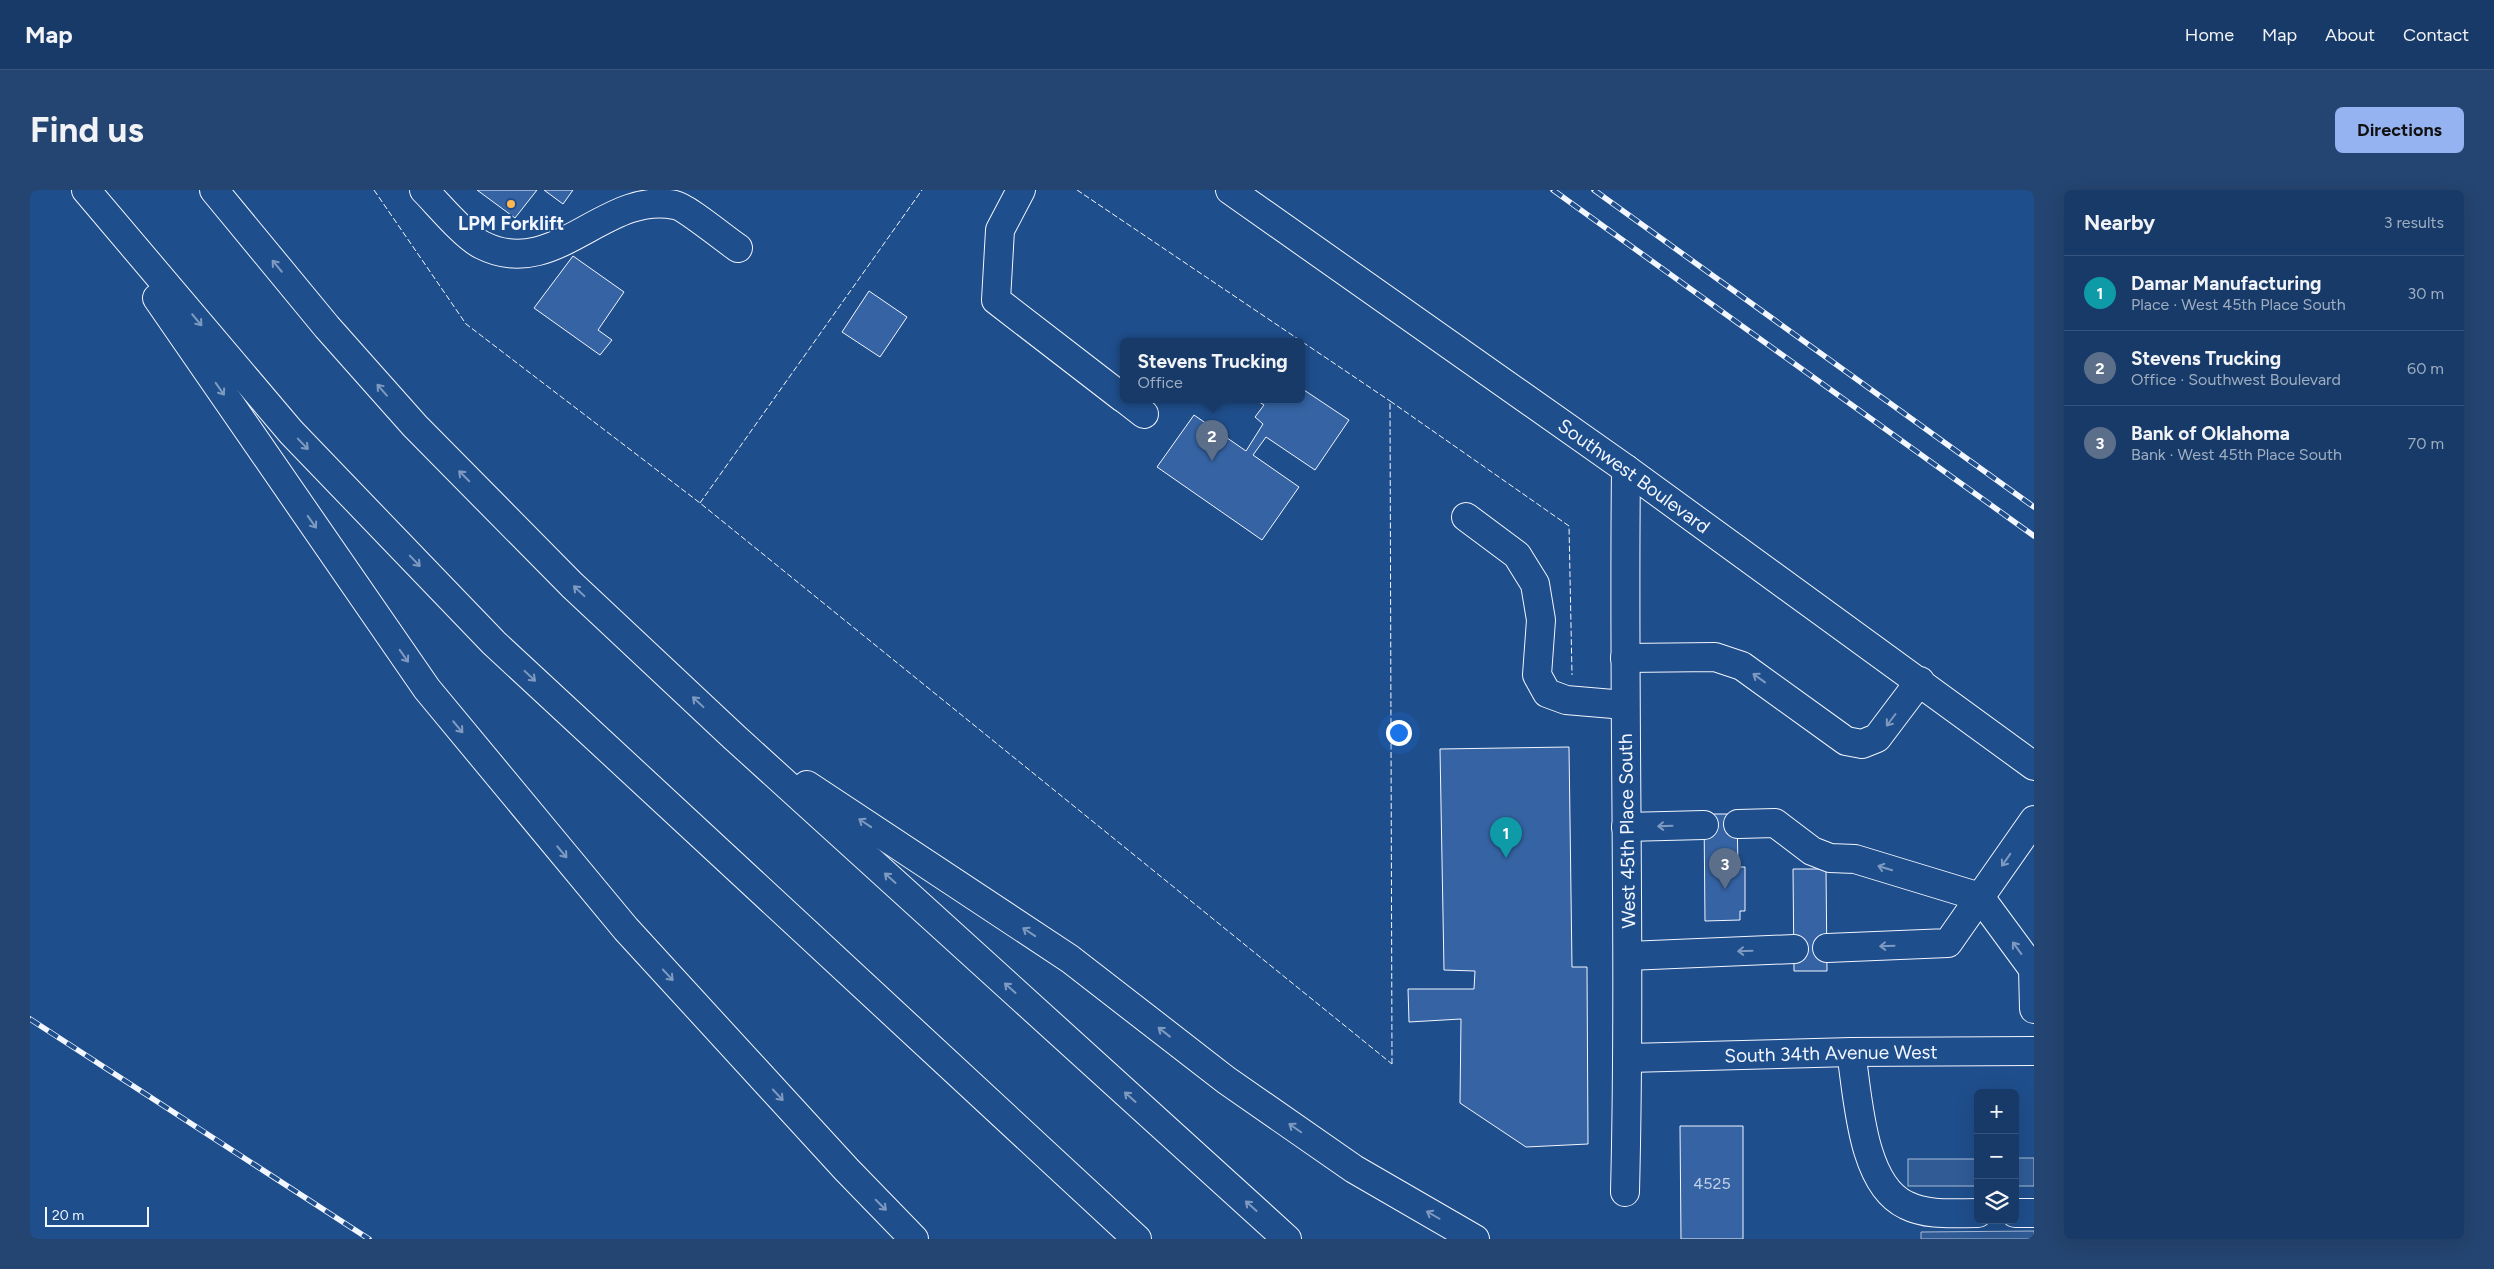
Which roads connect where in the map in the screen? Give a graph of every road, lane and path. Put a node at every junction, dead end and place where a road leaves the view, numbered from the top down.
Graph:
1 (84, 190) edge
2 (214, 190) edge
3 (424, 190) edge
4 (1021, 190) edge
5 (1230, 190) edge
6 (738, 248) dead end
7 (1120, 396) edge
8 (1626, 469) junction
9 (1466, 517) dead end
10 (1625, 658) junction
11 (1920, 681) junction
12 (1625, 705) junction
13 (733, 736) junction
14 (2034, 766) edge
15 (2034, 820) edge
16 (1738, 824) dead end
17 (1704, 825) dead end
18 (1626, 828) junction
19 (1980, 897) junction
20 (1827, 948) dead end
21 (1794, 949) dead end
22 (1628, 956) junction
23 (2034, 1009) edge
24 (2034, 1051) edge
25 (1851, 1052) junction
26 (1629, 1058) junction
27 (1625, 1192) dead end
28 (2034, 1212) edge
29 (1974, 1213) edge
30 (2019, 1213) edge
31 (914, 1239) edge
32 (1137, 1239) edge
33 (1287, 1239) edge
34 (1475, 1239) edge

1 -> 31 main road
1 -> 32 main road
13 -> 2 main road
3 - 6 main road
4 - 7 main road
5 - 8 main road, Southwest Boulevard
8 - 10 main road, West 45th Place South
8 - 11 main road, Southwest Boulevard
9 - 12 main road
11 -> 10 main road
10 - 12 main road, West 45th Place South
11 - 14 main road, Southwest Boulevard
12 - 18 main road, West 45th Place South
33 -> 13 main road
34 -> 13 main road
15 -> 19 main road
19 -> 16 main road
17 -> 18 main road
18 - 22 main road, West 45th Place South
19 -> 20 main road
23 -> 19 main road
21 -> 22 main road
22 - 26 main road, West 45th Place South
24 - 25 main road, South 34th Avenue West
25 - 26 main road, South 34th Avenue West
25 - 29 main road
26 - 27 main road, West 45th Place South
28 - 30 main road

